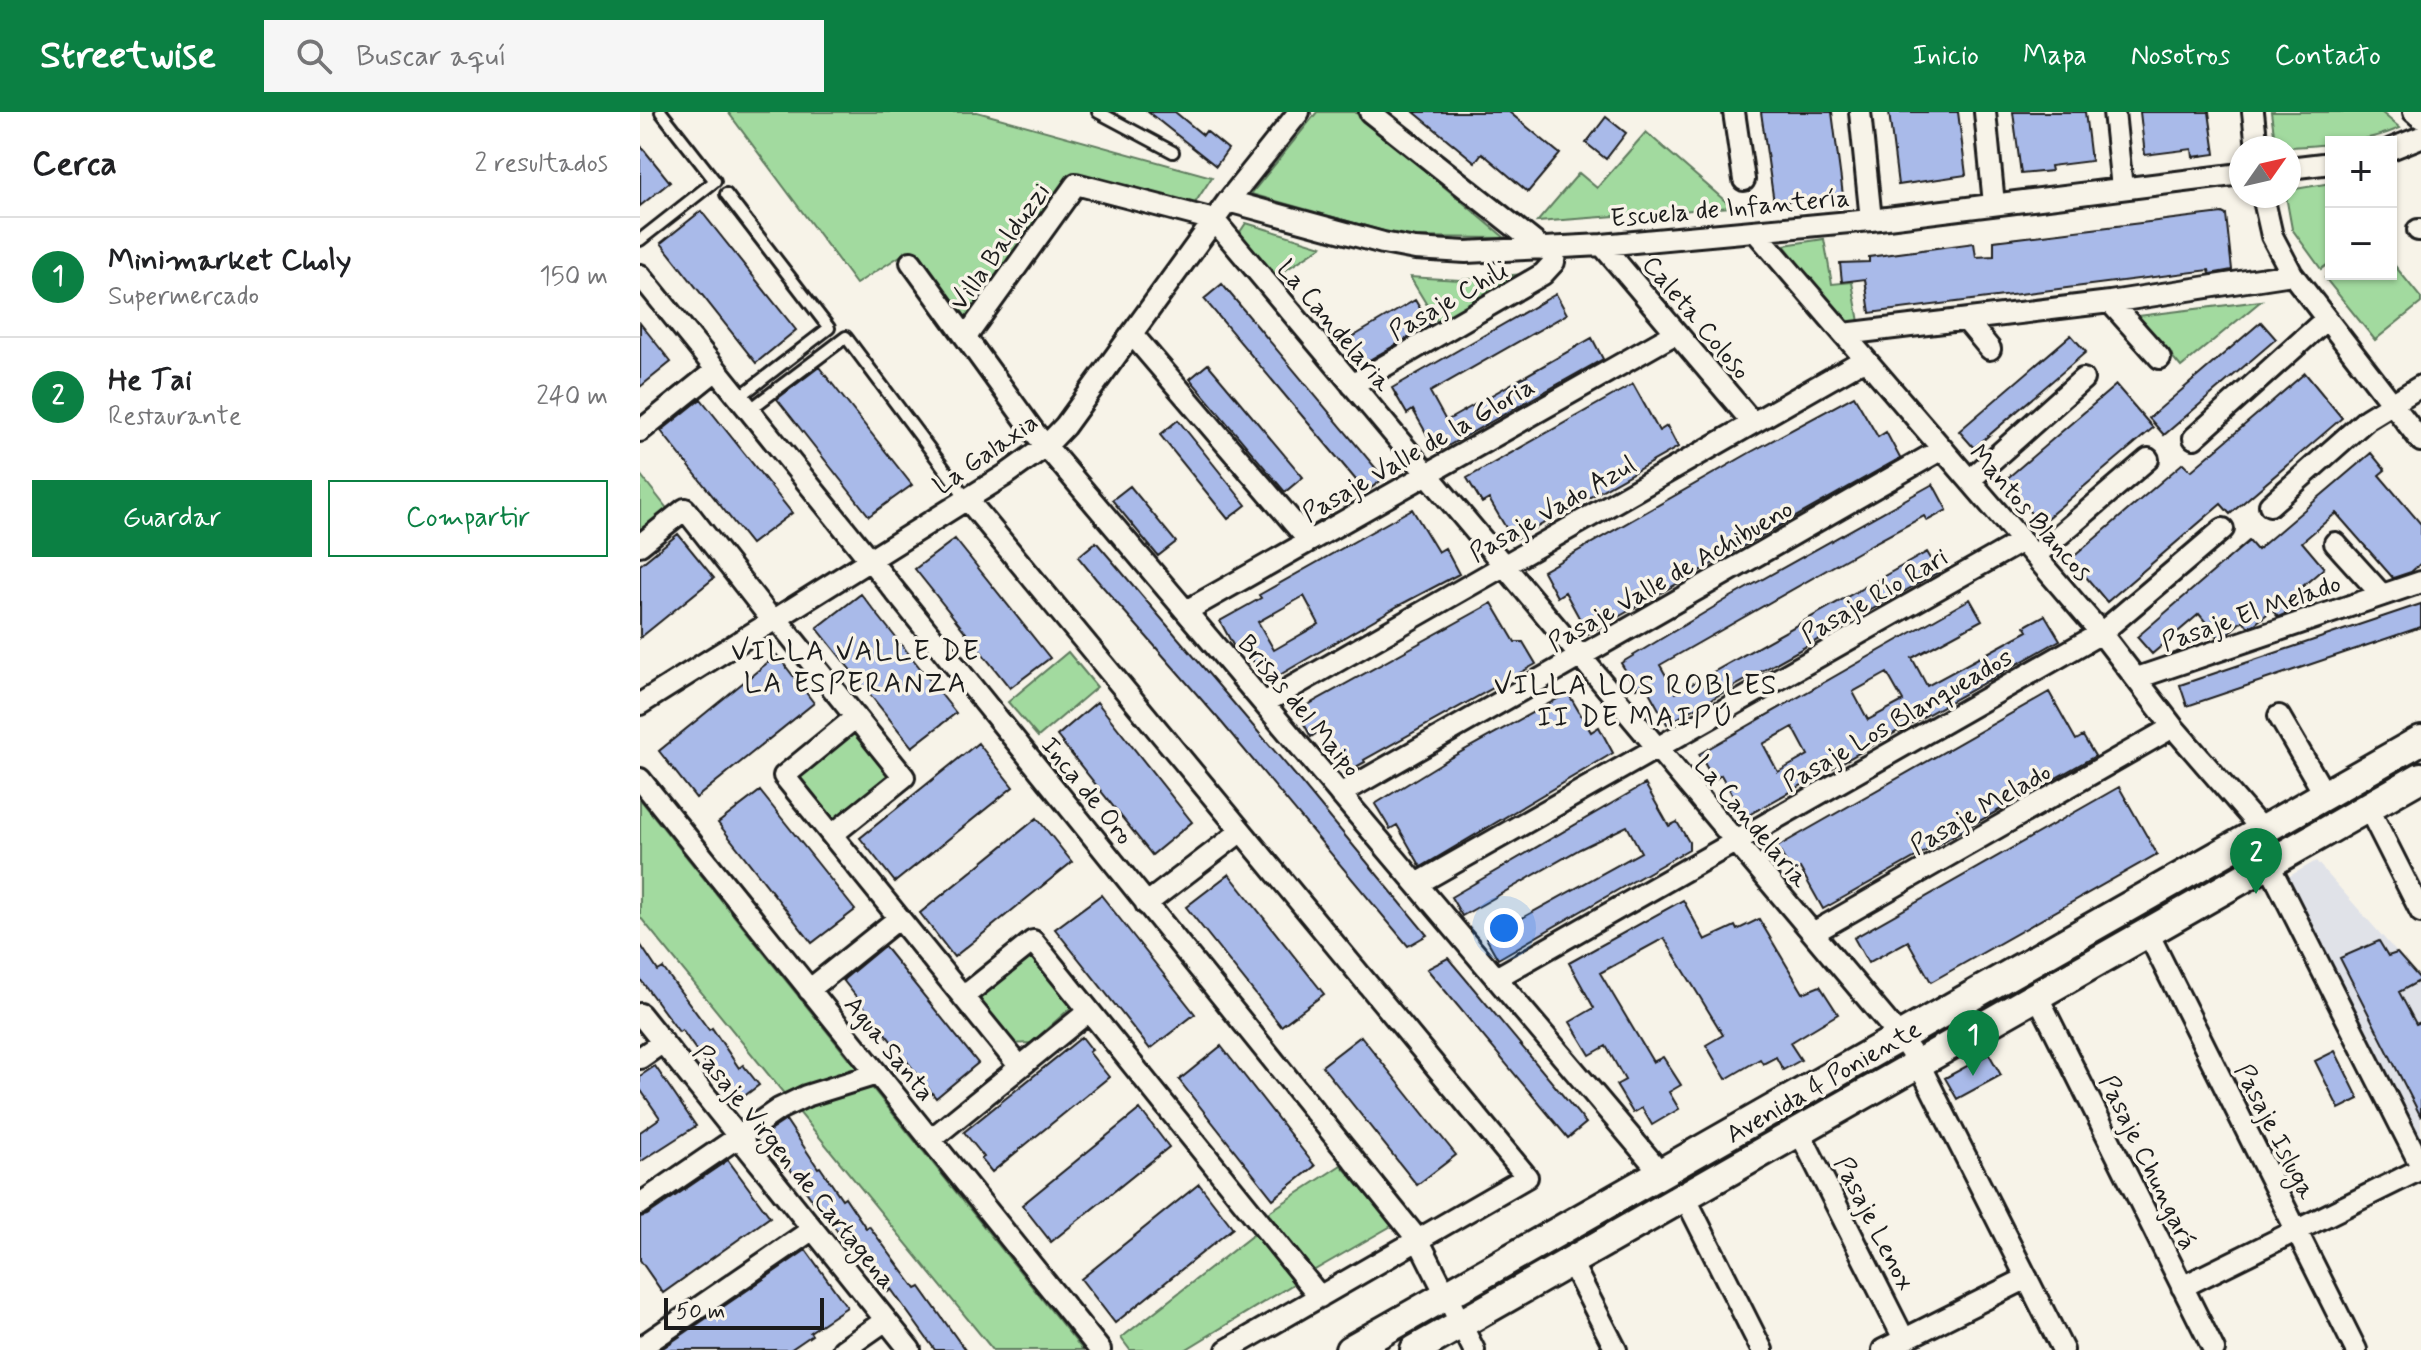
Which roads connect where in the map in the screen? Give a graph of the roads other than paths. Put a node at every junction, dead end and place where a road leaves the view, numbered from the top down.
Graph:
1 (661, 112) edge
2 (1098, 112) edge
3 (1299, 112) edge
4 (1370, 112) edge
5 (1734, 112) edge
6 (1860, 112) edge
7 (1985, 112) edge
8 (2114, 112) edge
9 (2253, 112) edge
10 (2414, 112) edge
11 (2421, 118) edge
12 (2256, 136) edge
13 (2421, 137) edge
14 (2397, 147) edge
15 (1173, 152) dead end
16 (2325, 164) edge
17 (2301, 167) edge
18 (2229, 175) edge
19 (1744, 180) dead end
20 (2122, 188) junction
21 (726, 194) dead end
22 (1228, 201) junction
23 (1994, 204) junction
24 (2266, 208) edge
25 (1214, 220) junction
26 (1871, 220) junction
27 (1755, 231) junction
28 (640, 240) edge
29 (1602, 245) junction
30 (1549, 249) junction
31 (911, 262) dead end
32 (2292, 274) junction
33 (640, 275) edge
34 (2110, 302) junction
35 (2326, 319) junction
36 (1966, 320) junction
37 (1676, 333) junction
38 (1132, 334) junction
39 (1844, 334) junction
40 (966, 337) junction
41 (1990, 349) dead end
42 (2160, 358) dead end
43 (1865, 359) junction
44 (716, 370) junction
45 (2083, 379) dead end
46 (1352, 385) junction
47 (2421, 386) edge
48 (743, 404) junction
49 (2392, 404) junction
50 (1753, 423) junction
51 (640, 431) edge
52 (2194, 438) dead end
53 (2421, 441) edge
54 (1046, 446) junction
55 (1942, 449) junction
56 (2148, 459) dead end
57 (1427, 475) junction
58 (1970, 480) junction
59 (967, 499) junction
60 (2270, 505) dead end
61 (2223, 529) dead end
62 (1309, 541) junction
63 (2335, 543) dead end
64 (640, 545) edge
65 (2029, 548) junction
66 (869, 560) junction
67 (1503, 566) junction
68 (2421, 582) edge
69 (2382, 595) junction
70 (1186, 611) junction
71 (773, 618) junction
72 (2101, 633) junction
73 (1580, 657) junction
74 (2137, 678) junction
75 (1264, 703) junction
76 (640, 704) edge
77 (2279, 716) dead end
78 (856, 717) junction
79 (2173, 727) junction
80 (2421, 740) edge
81 (1657, 748) junction
82 (2421, 777) edge
83 (640, 779) edge
84 (1340, 794) junction
85 (2325, 795) junction
86 (2368, 807) junction
87 (2263, 831) junction
88 (1240, 832) junction
89 (832, 835) junction
90 (1735, 842) junction
91 (2269, 865) junction
92 (1417, 884) junction
93 (1146, 904) junction
94 (2421, 912) edge
95 (899, 918) junction
96 (1813, 933) junction
97 (2149, 935) junction
98 (1496, 978) junction
99 (809, 990) junction
100 (963, 997) junction
101 (2038, 997) junction
102 (1089, 1011) junction
103 (640, 1014) edge
104 (1900, 1037) junction
105 (663, 1042) junction
106 (640, 1058) edge
107 (1919, 1064) junction
108 (1020, 1067) junction
109 (877, 1074) junction
110 (1799, 1131) junction
111 (739, 1136) junction
112 (1721, 1138) junction
113 (930, 1140) junction
114 (1736, 1167) junction
115 (2421, 1167) edge
116 (1661, 1173) junction
117 (1685, 1197) junction
118 (640, 1204) edge
119 (813, 1229) junction
120 (2297, 1231) junction
121 (1419, 1241) junction
122 (1571, 1262) junction
123 (2027, 1278) junction
124 (2182, 1287) junction
125 (1446, 1295) junction
126 (1320, 1297) junction
127 (886, 1320) junction
128 (1461, 1324) junction
129 (1904, 1339) junction
130 (640, 1348) edge
131 (843, 1350) edge
132 (910, 1350) edge
133 (1100, 1350) edge
134 (1227, 1350) edge
135 (1350, 1350) edge
136 (1415, 1350) edge
137 (1474, 1350) edge
138 (1616, 1350) edge
139 (1762, 1350) edge
140 (1883, 1350) edge
141 (2063, 1350) edge
142 (2214, 1350) edge
143 (2356, 1350) edge

1 - 28 lane
2 - 15 lane
3 - 22 street, La Galaxia
4 - 30 street
5 - 19 street
6 - 26 street
7 - 23 street
8 - 20 street
9 - 12 street
10 - 11 street
13 - 14 street
16 - 17 street
18 - 20 street, Escuela de Infantería
20 - 23 street, Escuela de Infantería
21 - 48 lane
22 - 25 street, La Galaxia
22 - 30 street, Escuela de Infantería
23 - 26 street, Escuela de Infantería
24 - 32 street
25 - 38 street, La Galaxia
25 - 40 street, Villa Balduzzi
25 - 46 street, La Candelaria
26 - 27 street, Escuela de Infantería
27 - 29 street, Escuela de Infantería
27 - 39 street, Mantos Blancos
29 - 30 street, Escuela de Infantería
29 - 37 street, Caleta Coloso
30 - 46 street, Pasaje Chili
31 - 40 street, Brisas del Maipo
32 - 34 street
32 - 35 street
33 - 44 street, Inca de Oro
34 - 36 street
34 - 42 street
35 - 49 street
35 - 52 street
36 - 39 street
36 - 41 street
37 - 50 street, Caleta Coloso
37 - 57 street, Pasaje Valle de la Gloria
38 - 54 street, La Galaxia
38 - 62 street
39 - 43 street, Mantos Blancos
40 - 54 street, Brisas del Maipo
43 - 50 street, Pasaje Vado Azul
43 - 55 street, Mantos Blancos
44 - 48 street, Inca de Oro
44 - 51 street
45 - 58 street
46 - 57 street, La Candelaria
47 - 49 street
48 - 59 lane
48 - 66 street, Inca de Oro
49 - 53 street
49 - 60 street
50 - 67 street, Pasaje Vado Azul
54 - 59 street, La Galaxia
54 - 70 street, Brisas del Maipo
55 - 58 street, Mantos Blancos
55 - 73 street, Pasaje Valle de Achibueno
56 - 65 street, Pasaje Río Rari
57 - 62 street, Pasaje Valle de la Gloria
57 - 67 street, La Candelaria
58 - 65 street, Mantos Blancos
59 - 66 street, La Galaxia
59 - 88 street
61 - 72 street, Pasaje Los Blanqueados
62 - 70 street, Pasaje Valle de la Gloria
63 - 69 street, Pasaje El Melado
64 - 71 street
65 - 72 street, Mantos Blancos
65 - 81 street, Pasaje Río Rari
66 - 71 street, La Galaxia
66 - 93 street, Inca de Oro
67 - 73 street, La Candelaria
67 - 75 street, Pasaje Vado Azul
68 - 69 street, Pasaje El Melado
69 - 74 street, Pasaje El Melado
70 - 75 street, Brisas del Maipo
71 - 76 street, La Galaxia
71 - 78 street
72 - 74 street, Mantos Blancos
72 - 90 street, Pasaje Los Blanqueados
73 - 81 street, La Candelaria
73 - 84 street, Pasaje Valle de Achibueno
74 - 79 street, Mantos Blancos
75 - 84 street, Brisas del Maipo
77 - 85 street
78 - 89 street
78 - 89 street
79 - 87 street, Mantos Blancos
79 - 96 street, Pasaje Melado
80 - 85 street, Avenida 4 Poniente
81 - 90 street, La Candelaria
81 - 92 street, Pasaje Río Rari
82 - 86 street, Avenida 4 Poniente
83 - 99 street, Agua Santa
84 - 92 street, Brisas del Maipo
85 - 87 street, Avenida 4 Poniente
86 - 91 street, Avenida 4 Poniente
86 - 94 street
87 - 104 street, Avenida 4 Poniente
88 - 93 street
88 - 121 street
89 - 95 street
90 - 96 street, La Candelaria
90 - 98 street, Pasaje Los Blanqueados
91 - 97 street, Avenida 4 Poniente
91 - 115 street
92 - 98 street, Brisas del Maipo
93 - 121 street, Inca de Oro
95 - 99 street
95 - 100 street
96 - 104 street, La Candelaria
97 - 101 street, Avenida 4 Poniente
97 - 120 street, Pasaje Isluga
98 - 116 street, Brisas del Maipo
99 - 109 street, Agua Santa
100 - 102 street
100 - 108 street
101 - 107 street, Avenida 4 Poniente
101 - 124 street, Pasaje Chungará
102 - 108 street
102 - 126 street
103 - 105 street, Pasaje Virgen de Cartagena
104 - 107 street, La Candelaria
104 - 112 street, Avenida 4 Poniente
105 - 106 street
105 - 111 street, Pasaje Virgen de Cartagena
107 - 110 street, Avenida 4 Poniente
107 - 123 street, La Candelaria
108 - 113 street
109 - 111 street
109 - 113 street, Agua Santa
110 - 114 street, Avenida 4 Poniente
110 - 129 street, Pasaje Lenox
111 - 118 street
111 - 119 street, Pasaje Virgen de Cartagena
112 - 114 street
112 - 116 street, Avenida 4 Poniente
113 - 133 street, Agua Santa
114 - 117 street, Avenida 4 Poniente
115 - 120 street
116 - 125 street, Avenida 4 Poniente
117 - 122 street, Avenida 4 Poniente
117 - 139 street
119 - 127 street, Pasaje Virgen de Cartagena
119 - 130 street
120 - 124 street
120 - 143 street, Pasaje Isluga
121 - 125 street, Inca de Oro
121 - 126 street
122 - 128 street, Avenida 4 Poniente
122 - 138 street
123 - 129 street
123 - 141 street, La Candelaria
124 - 142 street, Pasaje Chungará
125 - 128 street, Inca de Oro
125 - 135 street, Avenida 4 Poniente
126 - 134 street
127 - 131 street
127 - 132 street, Pasaje Virgen de Cartagena
128 - 136 street, Avenida 4 Poniente
128 - 137 street, Inca de Oro
129 - 140 street

